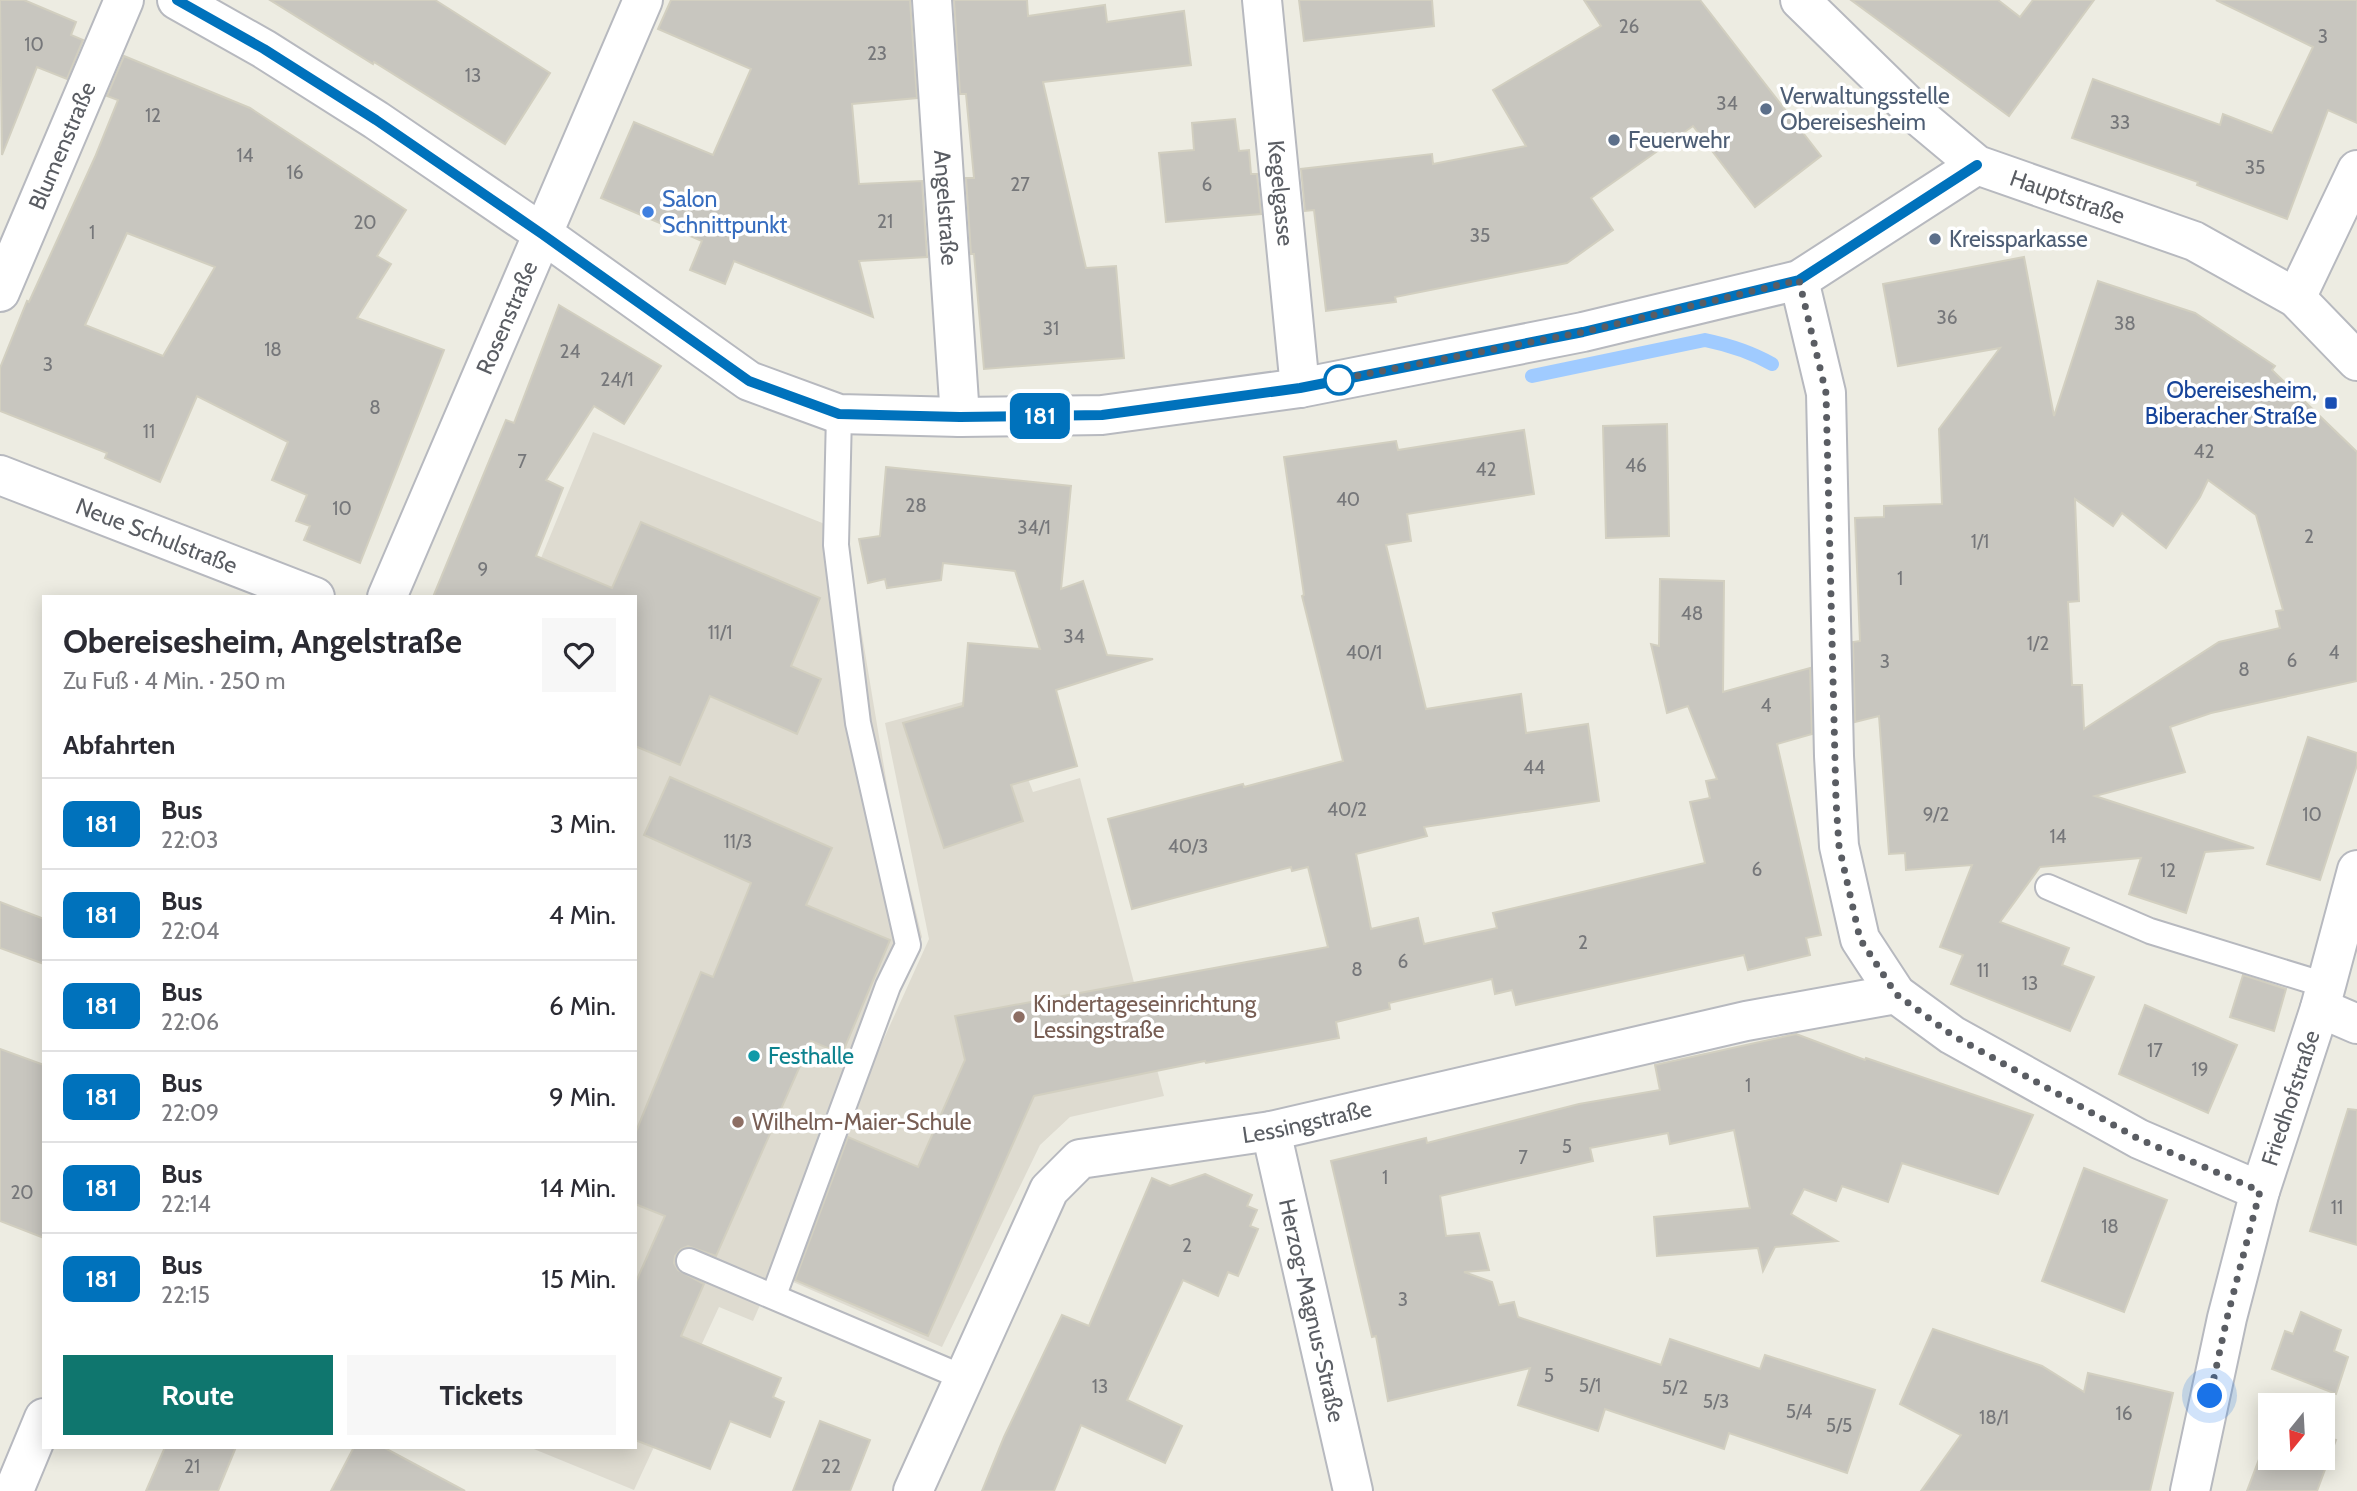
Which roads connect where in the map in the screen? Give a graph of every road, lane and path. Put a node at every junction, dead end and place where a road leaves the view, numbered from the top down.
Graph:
1 (124, 0) edge
2 (177, 0) edge
3 (643, 0) edge
4 (932, 0) edge
5 (1262, 0) edge
6 (1812, 4) edge
7 (1977, 165) junction
8 (2357, 170) edge
9 (542, 234) junction
10 (1799, 280) junction
11 (0, 292) edge
12 (2296, 298) junction
13 (2357, 360) edge
14 (1300, 388) junction
15 (839, 414) junction
16 (960, 417) junction
17 (0, 475) edge
18 (310, 595) edge
19 (388, 595) edge
20 (2357, 870) edge
21 (2048, 887) dead end
22 (1896, 994) junction
23 (2322, 996) junction
24 (2357, 1024) edge
25 (1271, 1131) junction
26 (2260, 1191) junction
27 (689, 1261) dead end
28 (774, 1295) junction
29 (962, 1377) junction
30 (42, 1422) edge
31 (12, 1487) edge
32 (913, 1491) edge
33 (1353, 1491) edge
34 (2190, 1491) edge

1 - 11 street, Blumenstraße
2 - 9 street
3 - 9 street, Rosenstraße
4 - 16 street, Angelstraße
5 - 14 street, Kegelgasse
6 - 7 street, Hauptstraße
7 - 10 street
7 - 12 street, Hauptstraße
8 - 12 street
9 - 15 street
9 - 19 street, Rosenstraße
10 - 14 street
10 - 22 street
12 - 13 street, Hauptstraße
14 - 16 street
15 - 16 street
15 - 28 lane
17 - 18 street, Neue Schulstraße
20 - 23 street, Friedhofstraße
21 - 23 lane
22 - 25 street, Lessingstraße
22 - 26 street
23 - 24 street
23 - 26 street, Friedhofstraße
25 - 29 street, Lessingstraße
25 - 33 street, Herzog-Magnus-Straße
26 - 34 street, Friedhofstraße
27 - 28 lane
28 - 29 lane
29 - 32 street, Lessingstraße
30 - 31 street

